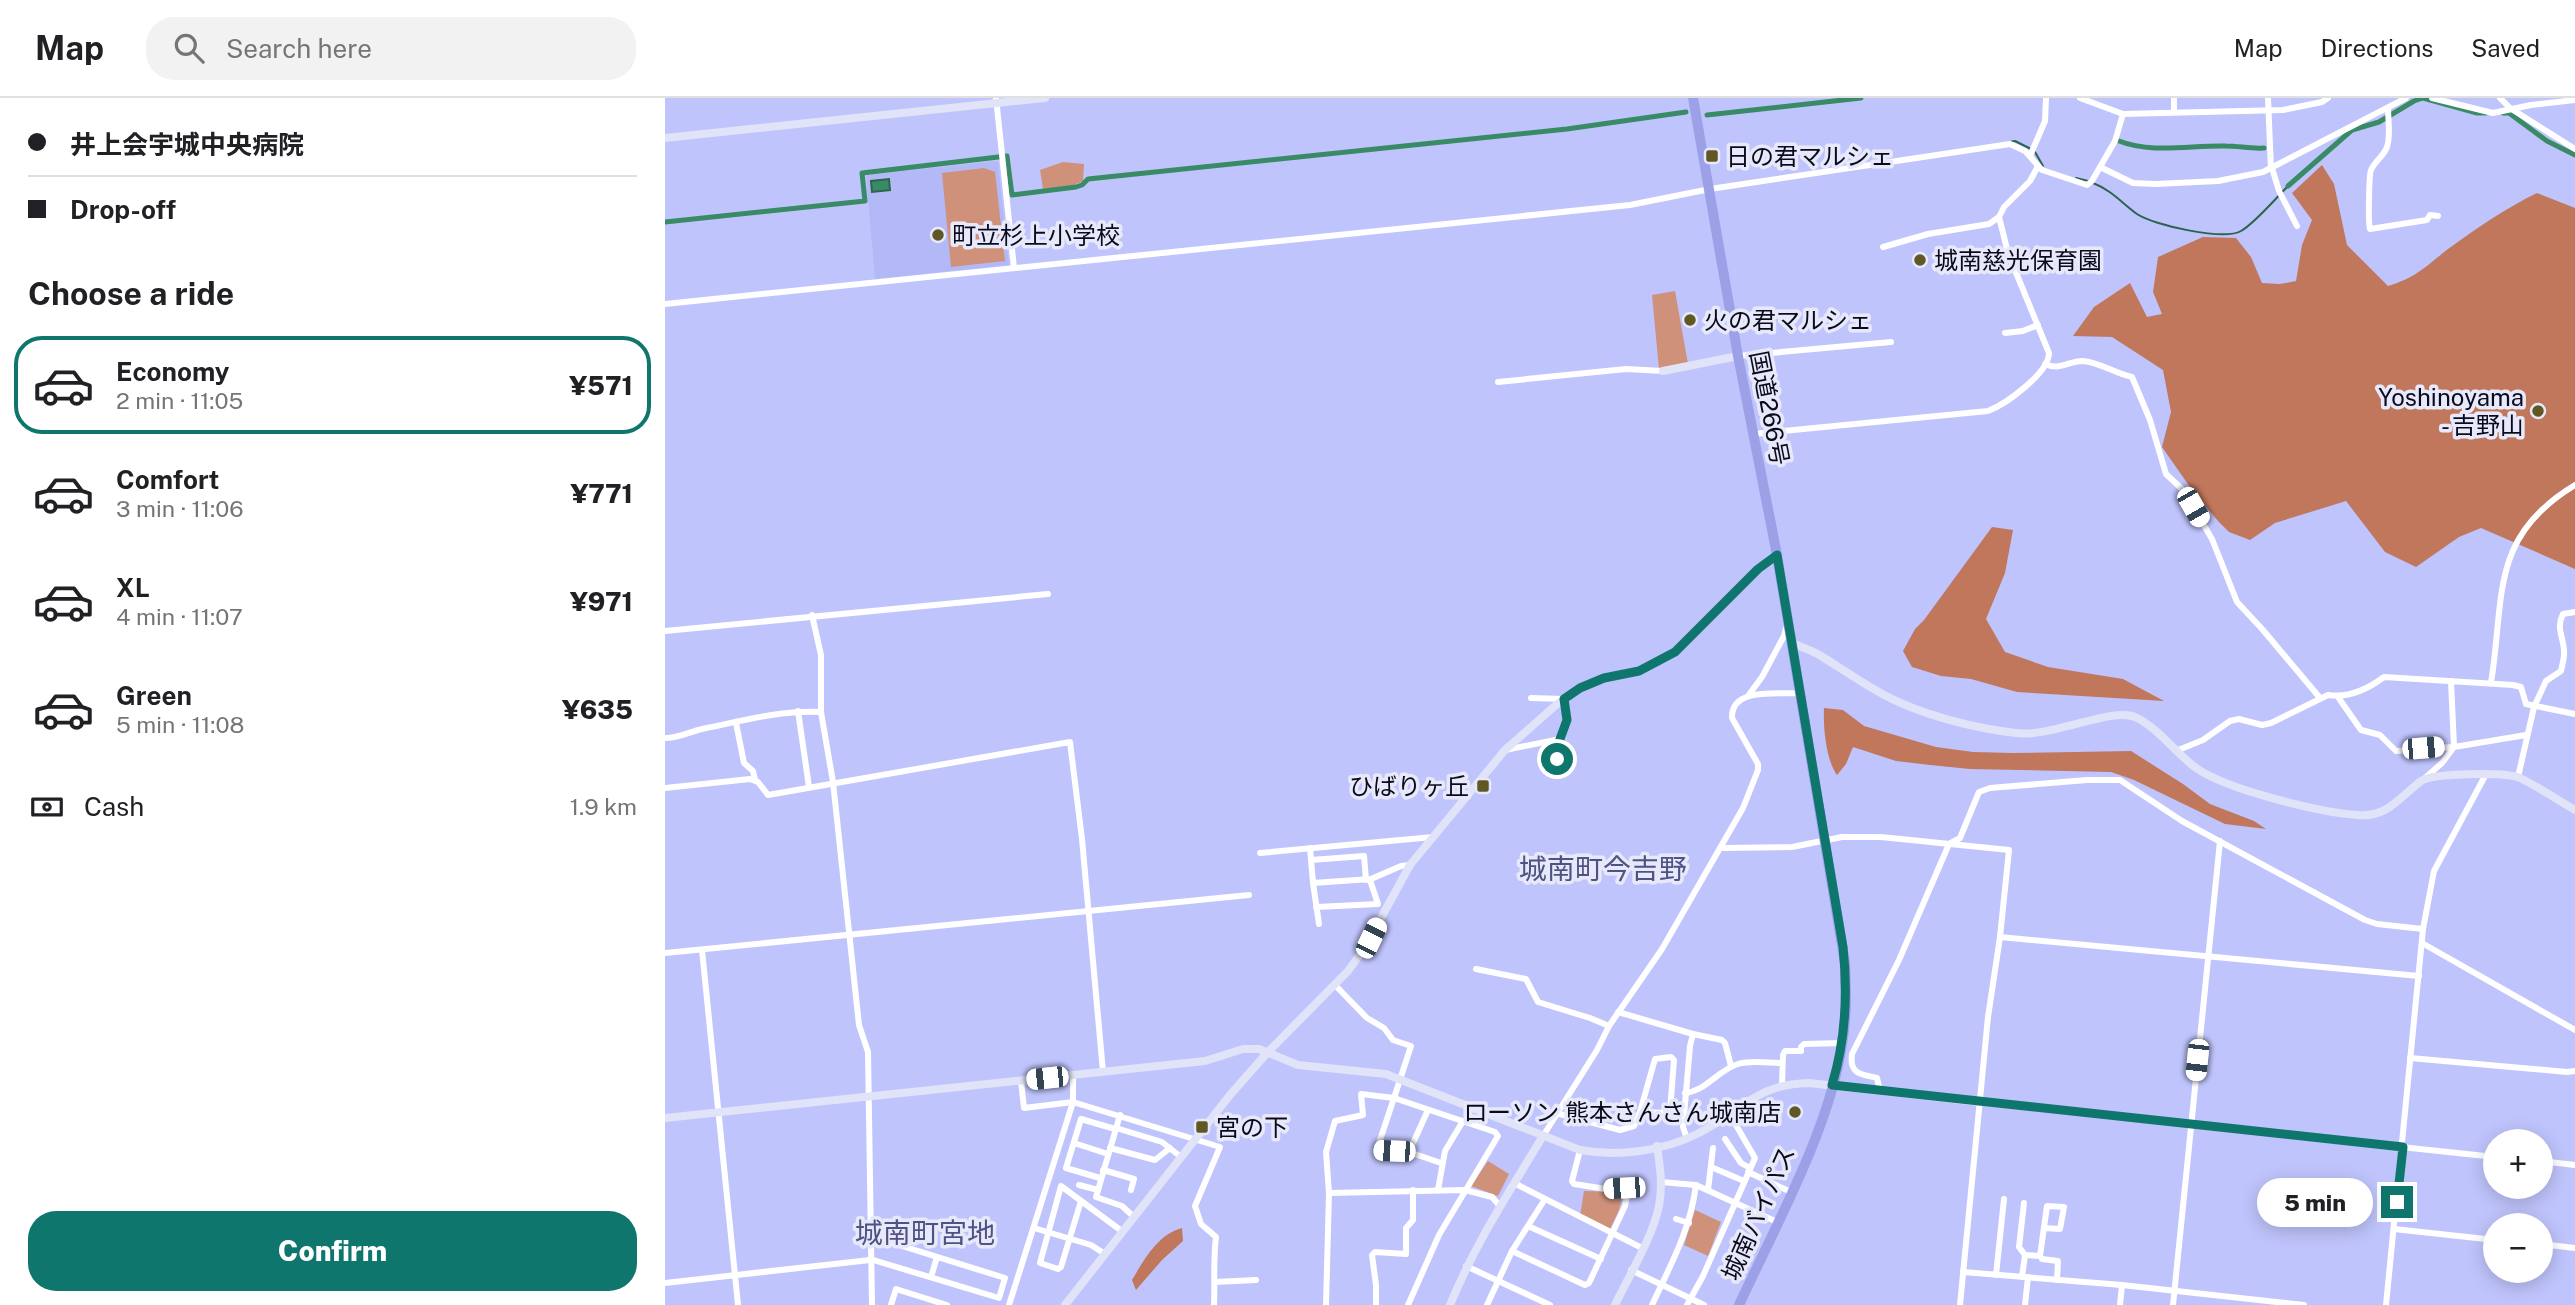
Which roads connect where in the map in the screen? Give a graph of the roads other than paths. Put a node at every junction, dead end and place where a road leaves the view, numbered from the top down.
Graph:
1 (1045, 98) edge
2 (1693, 98) edge
3 (2046, 98) edge
4 (2080, 98) edge
5 (2174, 98) edge
6 (2268, 98) edge
7 (2328, 98) edge
8 (2406, 98) edge
9 (2432, 98) edge
10 (2500, 98) edge
11 (2575, 100) edge
12 (997, 101) edge
13 (2396, 101) edge
14 (2388, 108) junction
15 (2510, 108) junction
16 (2268, 110) junction
17 (2174, 112) junction
18 (2123, 114) junction
19 (665, 138) edge
20 (2575, 149) edge
21 (2030, 156) junction
22 (2038, 166) junction
23 (2100, 167) junction
24 (2271, 168) junction
25 (1710, 189) junction
26 (2438, 216) dead end
27 (1999, 218) junction
28 (2297, 226) dead end
29 (1883, 247) dead end
30 (1014, 268) junction
31 (665, 304) edge
32 (2038, 325) junction
33 (2005, 333) dead end
34 (1891, 341) dead end
35 (1738, 356) junction
36 (2045, 364) junction
37 (1663, 371) joint
38 (1498, 382) dead end
39 (1753, 435) junction
40 (2575, 485) edge
41 (1777, 555) junction
42 (1048, 594) dead end
43 (2575, 612) edge
44 (813, 615) junction
45 (1788, 619) junction
46 (665, 631) edge
47 (1792, 643) junction
48 (2451, 681) junction
49 (2491, 683) junction
50 (1800, 693) junction
51 (1748, 695) junction
52 (2337, 697) junction
53 (1531, 698) dead end
54 (2320, 698) junction
55 (1564, 699) junction
56 (2534, 707) junction
57 (798, 711) junction
58 (821, 712) junction
59 (2575, 714) edge
60 (736, 723) junction
61 (2526, 735) junction
62 (665, 738) edge
63 (1560, 739) junction
64 (2454, 747) junction
65 (1505, 750) junction
66 (2176, 751) junction
67 (1557, 759) dead end
68 (2485, 776) junction
69 (2518, 777) junction
70 (2424, 779) junction
71 (755, 780) junction
72 (833, 782) junction
73 (809, 787) junction
74 (665, 788) edge
75 (2575, 810) edge
76 (1436, 836) junction
77 (2220, 841) junction
78 (1949, 844) junction
79 (1310, 848) junction
80 (1720, 848) junction
81 (1260, 853) dead end
82 (1311, 860) junction
83 (1410, 865) junction
84 (1368, 880) junction
85 (1313, 883) junction
86 (1249, 895) dead end
87 (1317, 907) junction
88 (1089, 912) junction
89 (1319, 924) dead end
90 (2423, 929) junction
91 (848, 935) junction
92 (2000, 937) junction
93 (2422, 943) junction
94 (702, 950) junction
95 (665, 953) edge
96 (2210, 956) junction
97 (1476, 969) dead end
98 (2419, 976) junction
99 (1334, 984) junction
100 (1618, 1012) junction
101 (2575, 1019) edge
102 (1609, 1026) junction
103 (2573, 1029) edge
104 (1693, 1034) junction
105 (1843, 1043) junction
106 (1268, 1053) junction
107 (2410, 1058) junction
108 (1782, 1063) junction
109 (1731, 1066) junction
110 (2575, 1071) edge
111 (1103, 1072) junction
112 (1073, 1075) junction
113 (1021, 1081) junction
114 (1782, 1085) junction
115 (1832, 1085) junction
116 (1880, 1091) junction
117 (1685, 1093) junction
118 (1395, 1095) junction
119 (868, 1097) junction
120 (1073, 1102) junction
121 (1980, 1102) junction
122 (1428, 1110) junction
123 (1640, 1112) junction
124 (719, 1113) junction
125 (1556, 1113) junction
126 (1730, 1113) junction
127 (1120, 1115) junction
128 (665, 1118) edge
129 (1463, 1121) junction
130 (2190, 1125) junction
131 (1115, 1129) junction
132 (1543, 1136) junction
133 (1196, 1138) junction
134 (1686, 1139) junction
135 (1725, 1139) dead end
136 (1074, 1143) junction
137 (1657, 1146) junction
138 (1170, 1147) junction
139 (2403, 1147) junction
140 (1713, 1148) dead end
141 (1580, 1150) junction
142 (1109, 1151) junction
143 (1409, 1152) junction
144 (2483, 1156) edge
145 (1181, 1157) junction
146 (2553, 1162) edge
147 (1441, 1163) junction
148 (2575, 1165) edge
149 (1711, 1167) junction
150 (1749, 1170) junction
151 (1102, 1174) junction
152 (1744, 1181) junction
153 (1661, 1182) junction
154 (1514, 1183) junction
155 (1079, 1185) dead end
156 (1696, 1185) junction
157 (1098, 1190) junction
158 (1131, 1190) dead end
159 (1413, 1190) junction
160 (1439, 1190) junction
161 (1465, 1190) junction
162 (1708, 1190) junction
163 (1791, 1192) junction
164 (1329, 1193) junction
165 (1545, 1199) junction
166 (2004, 1199) dead end
167 (1080, 1201) junction
168 (1735, 1202) junction
169 (2024, 1203) dead end
170 (1499, 1205) junction
171 (1134, 1217) junction
172 (1676, 1219) dead end
173 (1777, 1222) junction
174 (1689, 1223) junction
175 (1528, 1226) junction
176 (1034, 1228) junction
177 (2044, 1228) junction
178 (2395, 1229) junction
179 (1048, 1231) junction
180 (1123, 1232) junction
181 (1613, 1233) junction
182 (870, 1236) junction
183 (1069, 1238) junction
184 (2483, 1239) edge
185 (2553, 1245) edge
186 (1641, 1248) junction
187 (2575, 1248) edge
188 (1512, 1251) junction
189 (1105, 1254) junction
190 (2025, 1255) junction
191 (937, 1257) junction
192 (870, 1259) junction
193 (1601, 1259) junction
194 (2042, 1259) dead end
195 (1466, 1266) junction
196 (1631, 1270) junction
197 (1963, 1272) junction
198 (1996, 1275) junction
199 (735, 1276) junction
200 (931, 1277) junction
201 (2025, 1277) junction
202 (1256, 1280) dead end
203 (2057, 1280) junction
204 (1497, 1281) junction
205 (1215, 1282) junction
206 (665, 1283) edge
207 (1662, 1284) junction
208 (2122, 1285) junction
209 (2175, 1292) junction
210 (1691, 1297) junction
211 (738, 1305) edge
212 (872, 1305) edge
213 (891, 1305) edge
214 (947, 1305) edge
215 (1009, 1305) edge
216 (1065, 1305) edge
217 (1213, 1305) edge
218 (1326, 1305) edge
219 (1375, 1305) edge
220 (1408, 1305) edge
221 (1450, 1305) edge
222 (1487, 1305) edge
223 (1550, 1305) edge
224 (1615, 1305) edge
225 (1652, 1305) edge
226 (1687, 1305) edge
227 (1704, 1305) edge
228 (1739, 1305) edge
229 (1960, 1305) edge
230 (2025, 1305) edge
231 (2120, 1305) edge
232 (2173, 1305) edge
233 (2304, 1305) edge
234 (2386, 1305) edge

1 - 12 street
2 - 25 highway, 国道266号
3 - 21 street
4 - 18 street
5 - 17 street
6 - 16 street
7 - 16 street
8 - 13 street
9 - 15 street
10 - 15 street
11 - 15 street
12 - 19 street
12 - 30 street
13 - 14 street
14 - 24 street
14 - 26 street
15 - 20 street
16 - 17 street
16 - 24 street
17 - 18 street
18 - 23 street
21 - 22 street
21 - 25 street
22 - 23 street
22 - 27 street
23 - 24 street
24 - 28 street
25 - 30 street
25 - 35 highway, 国道266号
27 - 29 street
27 - 32 street
30 - 31 street
32 - 33 street
32 - 36 street
34 - 35 street
35 - 37 street
35 - 39 highway, 国道266号
36 - 39 street
36 - 54 street
37 - 38 street
39 - 41 highway, 国道266号
40 - 49 street
41 - 45 highway, 国道266号
41 - 55 street
42 - 44 street
43 - 56 street
44 - 46 street
44 - 58 street
45 - 47 highway, 国道266号
45 - 51 street
47 - 50 highway, 城南バイパス
47 - 66 street
48 - 49 street
48 - 52 street
48 - 64 street
49 - 56 street
50 - 51 street
50 - 105 highway, 城南バイパス
51 - 80 street
52 - 54 street
52 - 64 street
53 - 55 street
54 - 66 street
55 - 63 street
55 - 65 street
56 - 59 street
56 - 61 street
57 - 58 street
57 - 60 street
57 - 73 street
58 - 72 street
60 - 62 street
60 - 71 street
61 - 64 street
61 - 69 street
63 - 65 street
63 - 67 street
64 - 70 street
65 - 76 street
66 - 70 street
68 - 69 street
68 - 70 street
68 - 90 street
69 - 75 street
71 - 73 street
71 - 74 street
72 - 73 street
72 - 88 street
72 - 91 street
76 - 79 street
76 - 83 street
77 - 78 street
77 - 90 street
77 - 96 street
78 - 80 street
78 - 92 street
78 - 116 street
79 - 81 street
79 - 82 street
80 - 100 street
82 - 84 street
82 - 85 street
83 - 84 street
83 - 99 street
84 - 85 street
84 - 87 street
85 - 87 street
86 - 88 street
87 - 89 street
88 - 91 street
88 - 111 street
90 - 93 street
91 - 94 street
91 - 119 street
92 - 96 street
92 - 121 street
93 - 98 street
93 - 103 street
94 - 95 street
94 - 124 street
96 - 98 street
96 - 130 street
97 - 102 street
98 - 107 street
99 - 106 street
99 - 118 street
100 - 102 street
100 - 104 street
101 - 103 street
102 - 125 street
104 - 109 street
104 - 117 street
105 - 108 street
105 - 115 highway, 城南バイパス
106 - 111 street
106 - 132 street
106 - 133 street
107 - 110 street
107 - 139 street
108 - 109 street
108 - 114 street
109 - 117 street
111 - 112 street
112 - 113 street
112 - 120 street
113 - 119 street
113 - 120 street
114 - 115 street
114 - 126 street
115 - 116 street
115 - 163 highway, 城南バイパス
116 - 121 street
117 - 134 street
118 - 122 street
118 - 143 street
118 - 164 street
119 - 124 street
119 - 182 street
120 - 127 street
120 - 176 street
121 - 130 street
121 - 197 street
122 - 129 street
122 - 143 street
123 - 123 street
123 - 125 street
124 - 128 street
124 - 199 street
125 - 132 street
126 - 134 street
126 - 150 street
127 - 131 street
127 - 133 street
129 - 147 street
129 - 161 street
130 - 139 street
130 - 209 street
131 - 136 street
131 - 138 street
131 - 142 street
132 - 141 street
132 - 154 street
133 - 145 street
133 - 205 street
134 - 137 street
135 - 150 street
136 - 142 street
136 - 151 street
137 - 141 street
137 - 153 street
138 - 142 street
138 - 145 street
139 - 144 street
139 - 178 street
140 - 149 street
141 - 181 street
142 - 151 street
143 - 147 street
145 - 171 street
146 - 148 street
147 - 160 street
149 - 152 street
149 - 162 street
150 - 152 street
150 - 163 street
151 - 157 street
151 - 158 street
152 - 168 street
153 - 156 street
153 - 186 street
154 - 165 street
154 - 170 street
155 - 157 street
156 - 162 street
156 - 174 street
157 - 171 street
159 - 160 street
159 - 164 street
159 - 219 street
160 - 161 street
161 - 170 street
161 - 220 street
162 - 168 street
163 - 173 highway, 城南バイパス
164 - 218 street
165 - 175 street
165 - 181 street
166 - 198 street
167 - 179 street
167 - 180 street
167 - 183 street
168 - 173 street
168 - 210 street
169 - 190 street
170 - 195 street
171 - 180 street
172 - 174 street
173 - 228 highway, 城南バイパス
174 - 207 street
175 - 188 street
175 - 193 street
176 - 179 street
176 - 215 street
177 - 177 street
177 - 190 street
178 - 184 street
178 - 234 street
179 - 183 street
179 - 183 street
180 - 189 street
181 - 186 street
181 - 193 street
182 - 191 street
182 - 192 street
183 - 189 street
185 - 187 street
186 - 196 street
188 - 193 street
188 - 204 street
189 - 216 street
190 - 201 street
191 - 200 street
191 - 200 street
192 - 199 street
192 - 200 street
192 - 212 street
194 - 203 street
195 - 204 street
195 - 221 street
196 - 207 street
196 - 224 street
197 - 198 street
197 - 229 street
198 - 201 street
199 - 206 street
199 - 211 street
201 - 203 street
201 - 230 street
202 - 205 street
203 - 208 street
204 - 222 street
204 - 223 street
205 - 217 street
207 - 210 street
207 - 225 street
208 - 209 street
208 - 231 street
209 - 232 street
209 - 233 street
210 - 226 street
210 - 227 street
213 - 214 street

